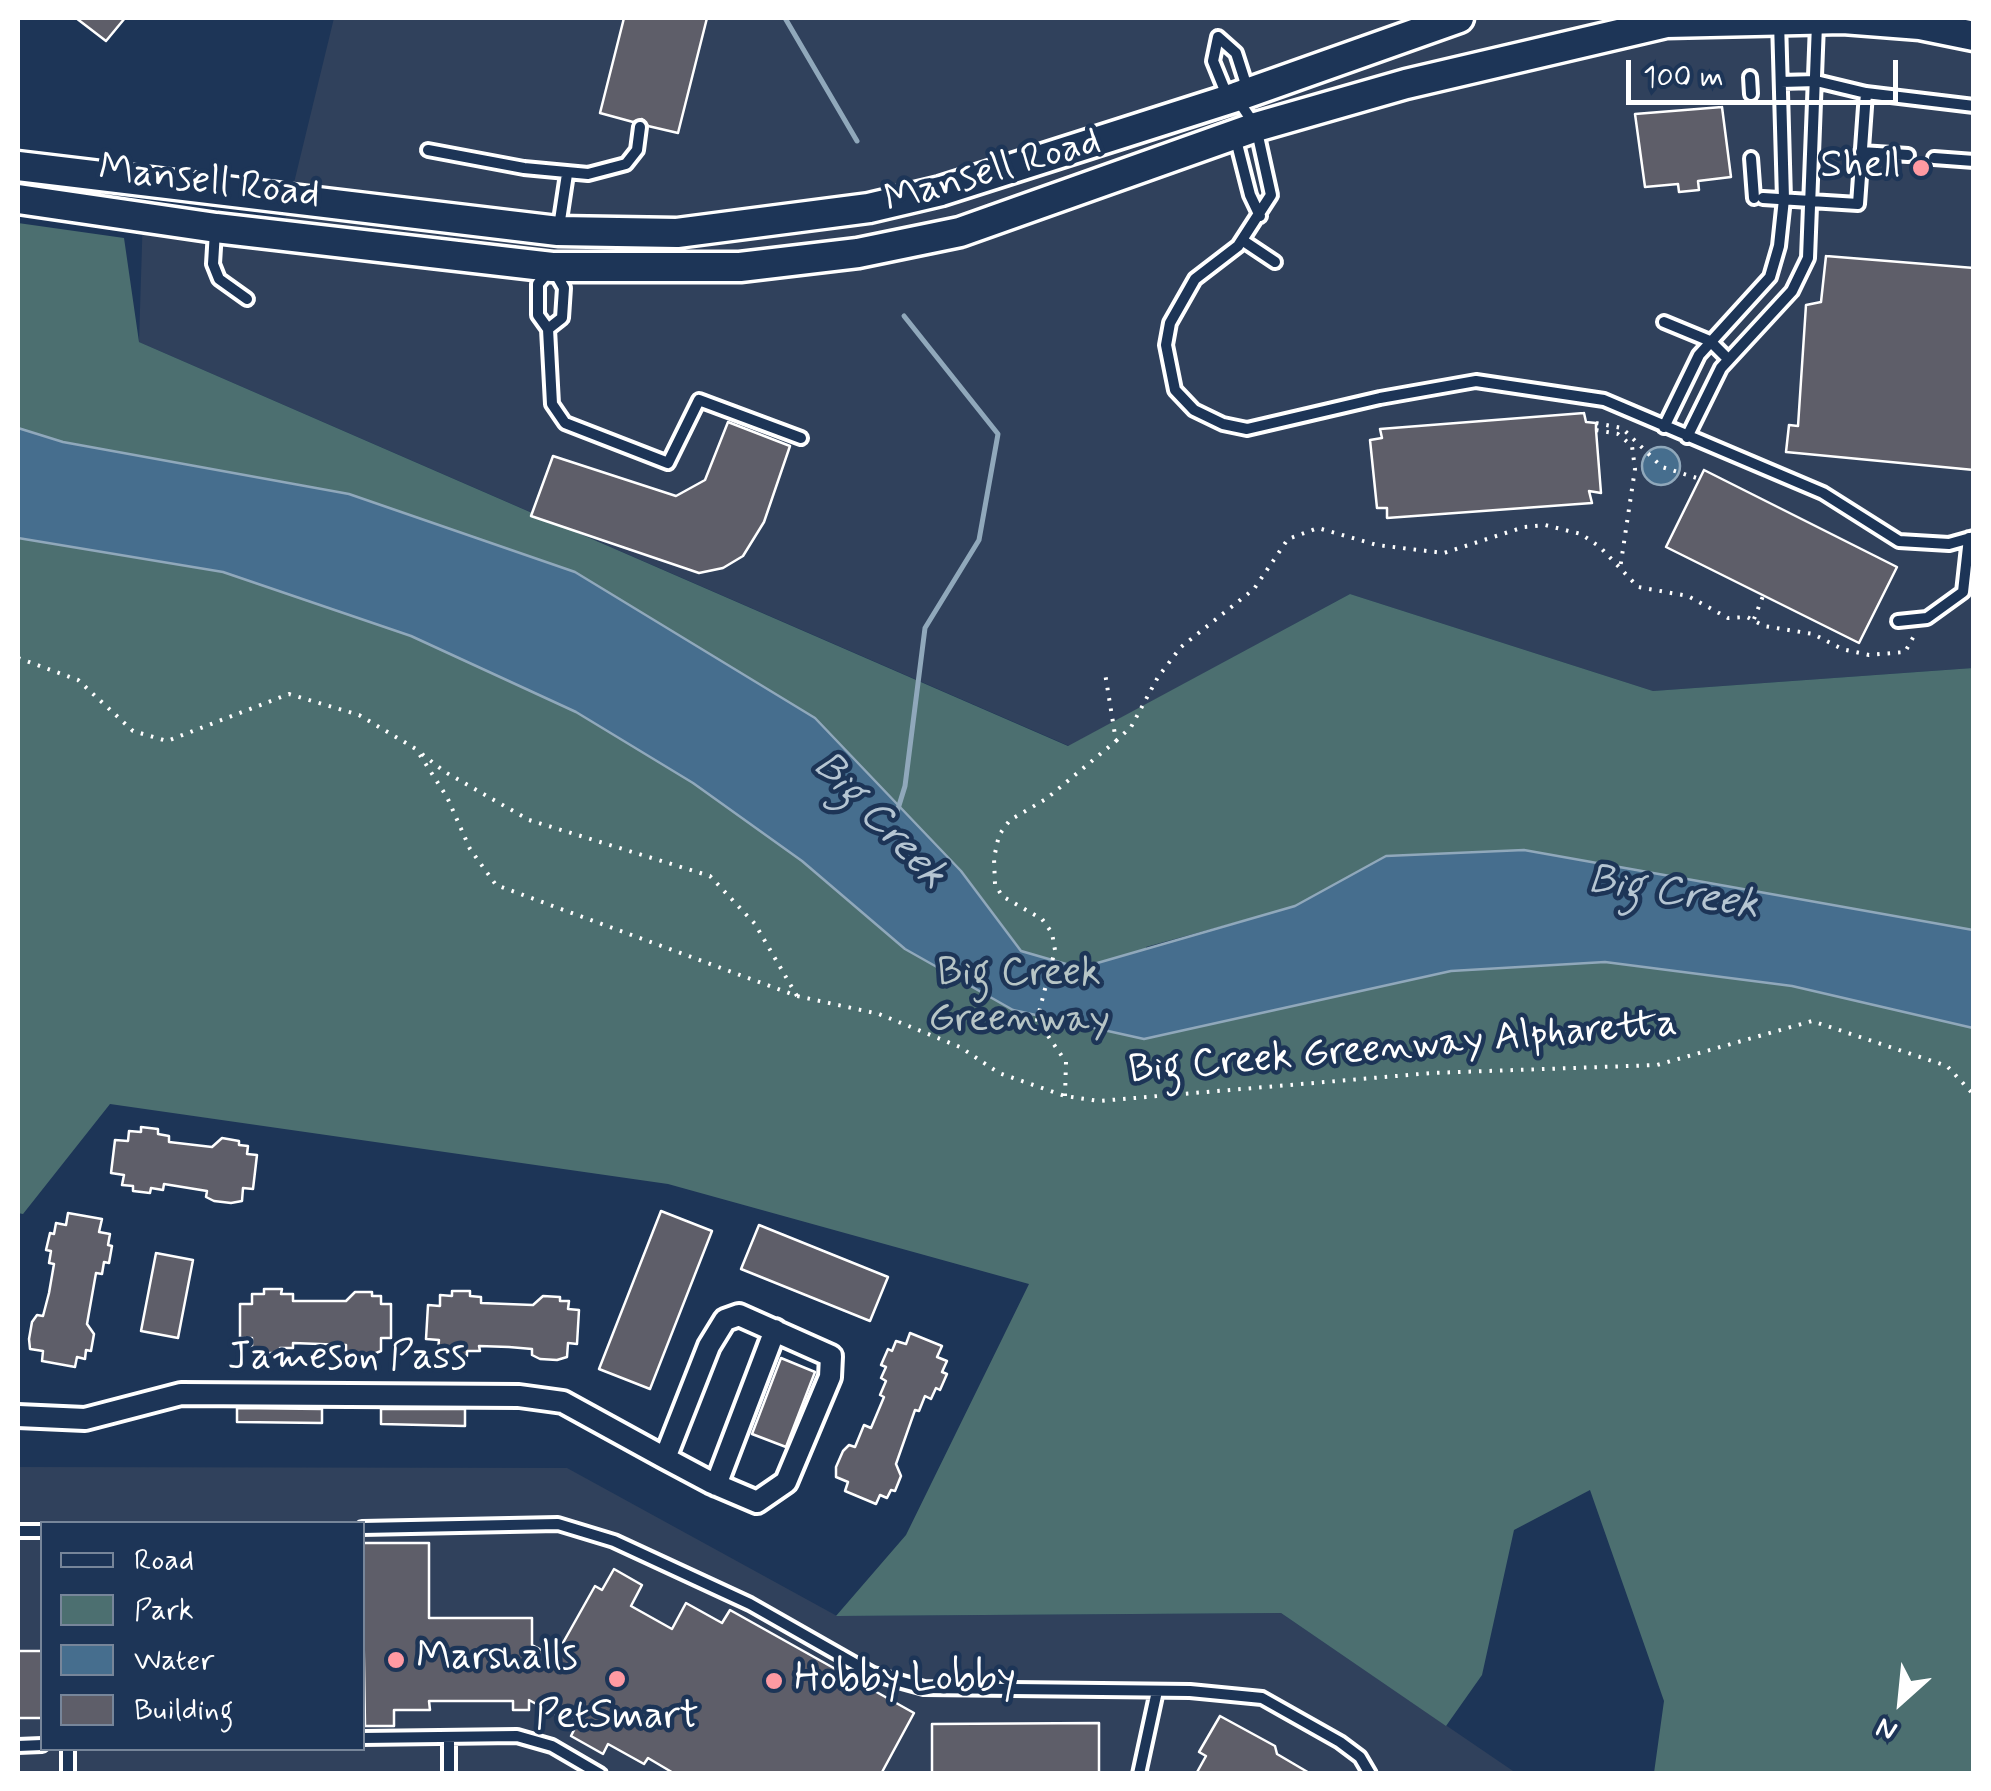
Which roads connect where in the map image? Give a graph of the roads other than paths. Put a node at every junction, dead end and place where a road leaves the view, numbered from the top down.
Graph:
1 (1780, 19) edge
2 (1817, 19) edge
3 (1445, 20) edge
4 (1974, 36) edge
5 (1750, 77) dead end
6 (1781, 82) junction
7 (1816, 82) junction
8 (1866, 93) junction
9 (1751, 94) dead end
10 (1236, 97) junction
11 (1974, 106) edge
12 (640, 127) dead end
13 (1245, 131) junction
14 (1898, 138) dead end
15 (1950, 142) dead end
16 (428, 150) dead end
17 (1862, 152) junction
18 (1751, 158) dead end
19 (1934, 158) dead end
20 (1949, 159) junction
21 (1974, 162) edge
22 (18, 166) edge
23 (567, 174) junction
24 (18, 199) edge
25 (1784, 199) junction
26 (1814, 202) junction
27 (1260, 216) junction
28 (216, 228) junction
29 (558, 231) junction
30 (1242, 240) junction
31 (1274, 262) dead end
32 (552, 267) junction
33 (247, 299) dead end
34 (1664, 322) dead end
35 (548, 329) junction
36 (1710, 341) junction
37 (1728, 358) junction
38 (1664, 427) junction
39 (801, 438) dead end
40 (1687, 438) junction
41 (1971, 537) edge
42 (1898, 620) dead end
43 (775, 1330) junction
44 (18, 1416) edge
45 (665, 1458) junction
46 (716, 1485) junction
47 (365, 1528) edge
48 (1157, 1691) junction
49 (449, 1736) junction
50 (365, 1738) edge
51 (449, 1774) edge
52 (600, 1774) edge
53 (1139, 1774) edge
54 (1370, 1774) edge

1 - 2 main road, Mansell Road
1 - 6 lane
1 - 13 main road, Mansell Road
2 - 4 main road, Mansell Road
2 - 7 lane
3 - 10 main road, Mansell Road
5 - 9 lane
6 - 7 lane
6 - 25 lane
7 - 8 lane
7 - 26 lane
8 - 11 lane
8 - 17 lane
10 - 10 lane
10 - 13 lane
10 - 29 main road, Mansell Road
12 - 23 lane
13 - 27 lane
13 - 27 lane
13 - 32 main road, Mansell Road
14 - 17 lane
15 - 20 lane
16 - 23 lane
17 - 26 lane
18 - 25 lane
19 - 20 lane
20 - 21 lane
22 - 29 main road, Mansell Road
23 - 29 lane
24 - 28 main road, Mansell Road
25 - 26 lane
25 - 36 lane
26 - 37 lane
27 - 30 lane
28 - 32 main road, Mansell Road
28 - 33 lane
29 - 32 main road
30 - 31 lane
30 - 38 lane
32 - 35 lane
32 - 35 lane
34 - 36 lane
35 - 39 lane
36 - 37 lane
36 - 38 lane
37 - 40 lane
38 - 40 lane
40 - 41 lane
41 - 42 lane
43 - 45 street, Jameson Pass
43 - 46 street
43 - 46 street, Jameson Pass
44 - 45 street, Jameson Pass
45 - 46 street, Jameson Pass
47 - 48 lane
48 - 53 lane
48 - 54 lane
49 - 50 lane
49 - 51 lane
49 - 52 lane

